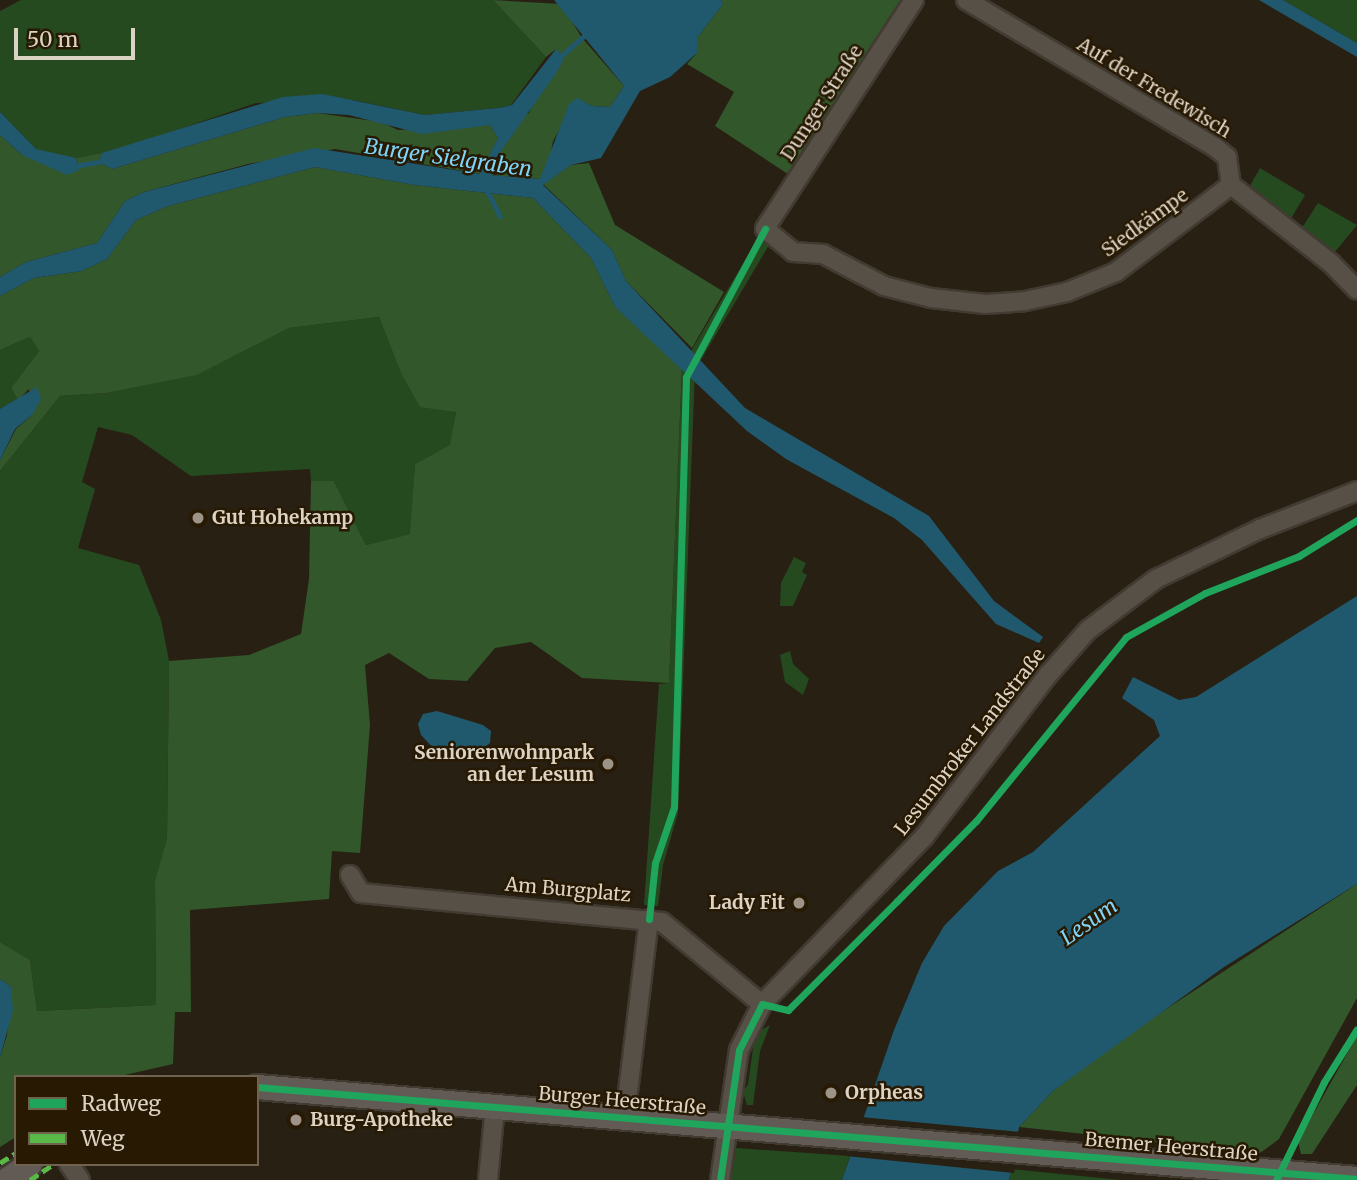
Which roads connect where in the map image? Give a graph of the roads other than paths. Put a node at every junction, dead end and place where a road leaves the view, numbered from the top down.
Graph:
1 (914, 0) edge
2 (966, 0) edge
3 (1231, 185) junction
4 (765, 229) joint
5 (1357, 289) edge
6 (1357, 491) edge
7 (350, 875) dead end
8 (649, 919) junction
9 (762, 1004) junction
10 (259, 1087) edge
11 (495, 1106) junction
12 (625, 1117) junction
13 (729, 1127) junction
14 (1025, 1151) joint
15 (27, 1166) edge
16 (1276, 1176) edge
17 (1357, 1179) edge
18 (7, 1180) edge
19 (488, 1180) edge
20 (720, 1180) edge

1 - 4 street, Dunger Straße
2 - 3 street, Auf der Fredewisch
3 - 4 street, Siedkämpe
3 - 5 street
6 - 9 street, Lesumbroker Landstraße
7 - 8 street, Am Burgplatz
8 - 9 street, Am Burgplatz
8 - 12 street
9 - 13 street, Lesumbroker Landstraße
10 - 11 main road, Burger Heerstraße
11 - 12 main road, Burger Heerstraße
11 - 19 street
12 - 13 main road, Burger Heerstraße
13 - 14 main road, Burger Heerstraße
13 - 20 street, Lesumbroker Landstraße
14 - 16 main road, Bremer Heerstraße
15 - 18 main road
16 - 17 main road, Bremer Heerstraße

